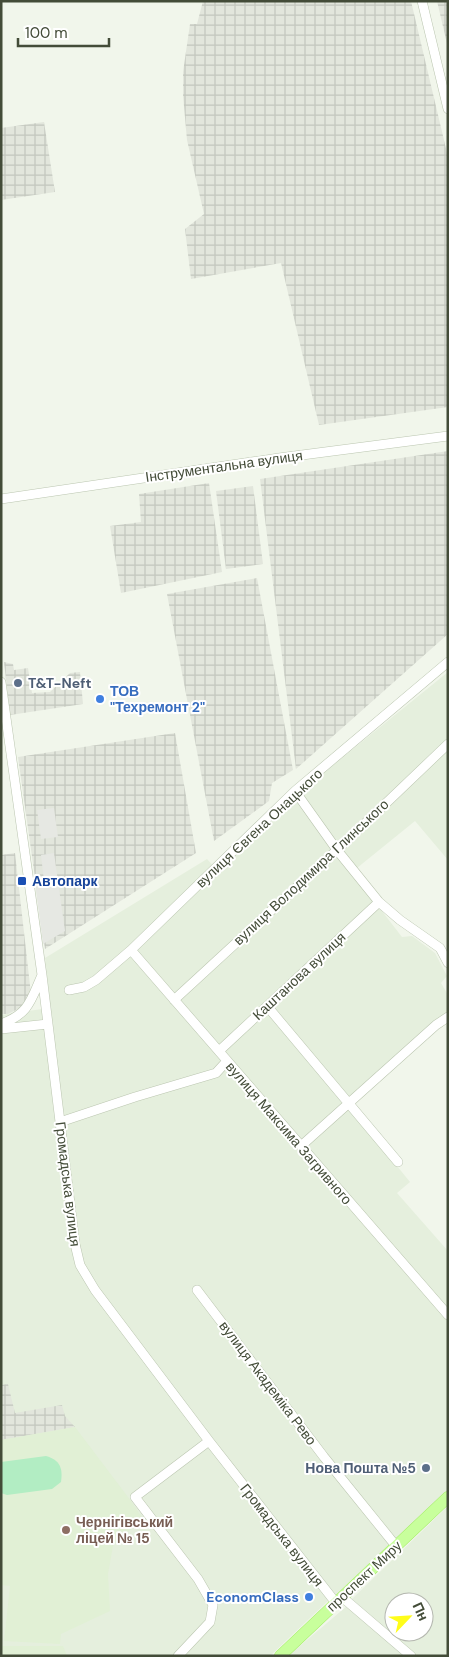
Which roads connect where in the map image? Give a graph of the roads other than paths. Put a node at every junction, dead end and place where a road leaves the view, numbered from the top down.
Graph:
1 (422, 1) edge
2 (448, 109) edge
3 (448, 436) edge
4 (1, 499) edge
5 (448, 662) edge
6 (1, 682) edge
7 (448, 744) edge
8 (295, 791) junction
9 (337, 850) junction
10 (379, 902) junction
11 (131, 950) junction
12 (448, 963) edge
13 (42, 975) junction
14 (69, 990) dead end
15 (174, 1000) junction
16 (267, 1006) junction
17 (448, 1017) edge
18 (1, 1024) edge
19 (48, 1024) junction
20 (1, 1029) edge
21 (219, 1051) junction
22 (227, 1061) junction
23 (349, 1104) junction
24 (60, 1122) junction
25 (301, 1146) junction
26 (398, 1162) dead end
27 (197, 1290) dead end
28 (448, 1315) edge
29 (209, 1440) junction
30 (447, 1500) edge
31 (396, 1546) junction
32 (339, 1600) junction
33 (178, 1656) edge
34 (280, 1656) edge
35 (411, 1656) edge

1 - 2 street
3 - 4 street, Інструментальна вулиця
5 - 8 street, вулиця Євгена Онацького
6 - 13 street, Громадська вулиця
7 - 9 street, вулиця Володимира Глинського
8 - 9 street
8 - 11 street, вулиця Євгена Онацького
9 - 10 street
9 - 15 street, вулиця Володимира Глинського
10 - 12 street
10 - 16 street, Каштанова вулиця
11 - 14 street, вулиця Євгена Онацького
11 - 15 street, вулиця Максима Загривного
13 - 18 street
13 - 19 street, Громадська вулиця
15 - 21 street, вулиця Максима Загривного
16 - 21 street, Каштанова вулиця
16 - 23 street
17 - 23 street
19 - 20 street
19 - 24 street, Громадська вулиця
21 - 22 street, вулиця Максима Загривного
22 - 24 street
22 - 25 street, вулиця Максима Загривного
23 - 25 street
23 - 26 street
24 - 29 street, Громадська вулиця
25 - 28 street, вулиця Максима Загривного
27 - 31 street, вулиця Академіка Рево
29 - 32 street, Громадська вулиця
29 - 33 street
30 - 31 main road, проспект Миру
31 - 32 main road, проспект Миру
32 - 34 main road, проспект Миру
32 - 35 street, Громадська вулиця

